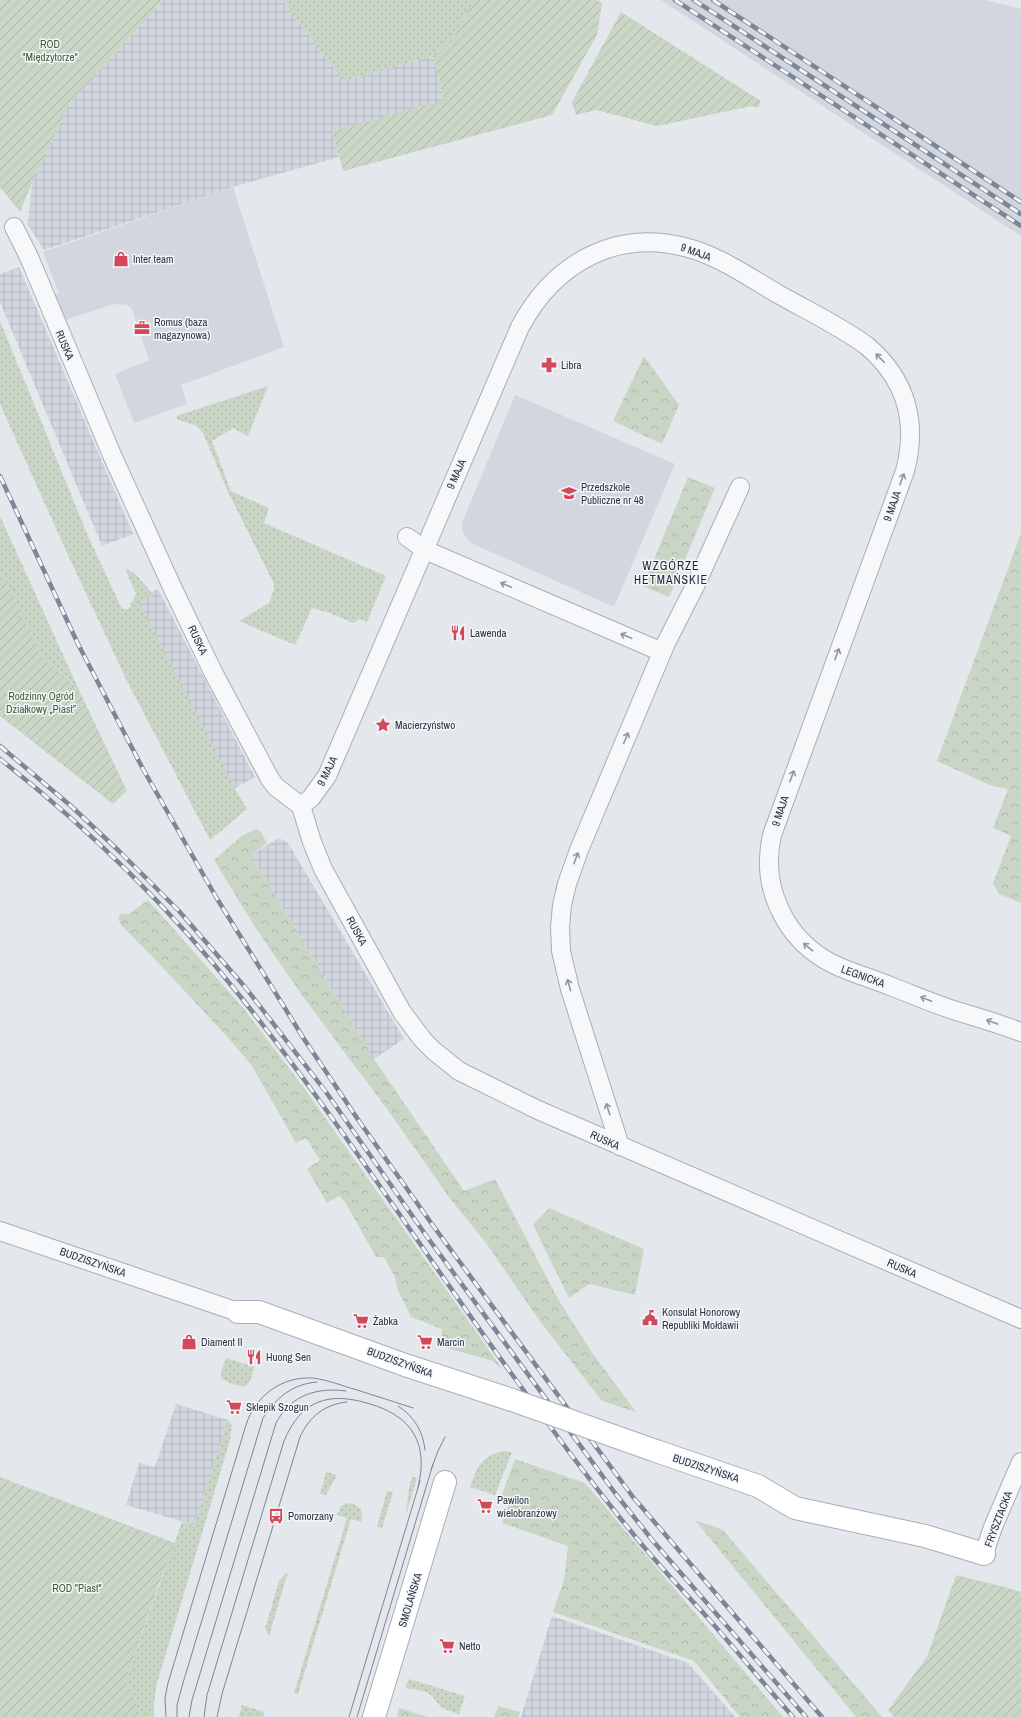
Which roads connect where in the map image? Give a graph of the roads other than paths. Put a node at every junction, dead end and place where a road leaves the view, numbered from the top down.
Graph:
1 (14, 226) dead end
2 (740, 487) dead end
3 (407, 537) dead end
4 (425, 550) junction
5 (662, 652) junction
6 (301, 806) junction
7 (769, 853) joint
8 (1021, 1032) edge
9 (620, 1146) junction
10 (0, 1231) edge
11 (238, 1312) joint
12 (1021, 1319) edge
13 (1021, 1462) edge
14 (445, 1482) dead end
15 (984, 1554) joint
16 (374, 1717) edge

1 - 6 street, RUSKA
2 - 5 street
3 - 4 street
5 -> 4 street
4 - 6 street, 9 MAJA
7 -> 4 street, 9 MAJA
9 -> 5 street
6 - 9 street, RUSKA
8 -> 7 street, LEGNICKA
9 - 12 street, RUSKA
10 - 11 street, BUDZISZYŃSKA
11 - 15 street, BUDZISZYŃSKA, bridge
13 - 15 street, FRYSZTACKA
14 - 16 street, SMOLAŃSKA

